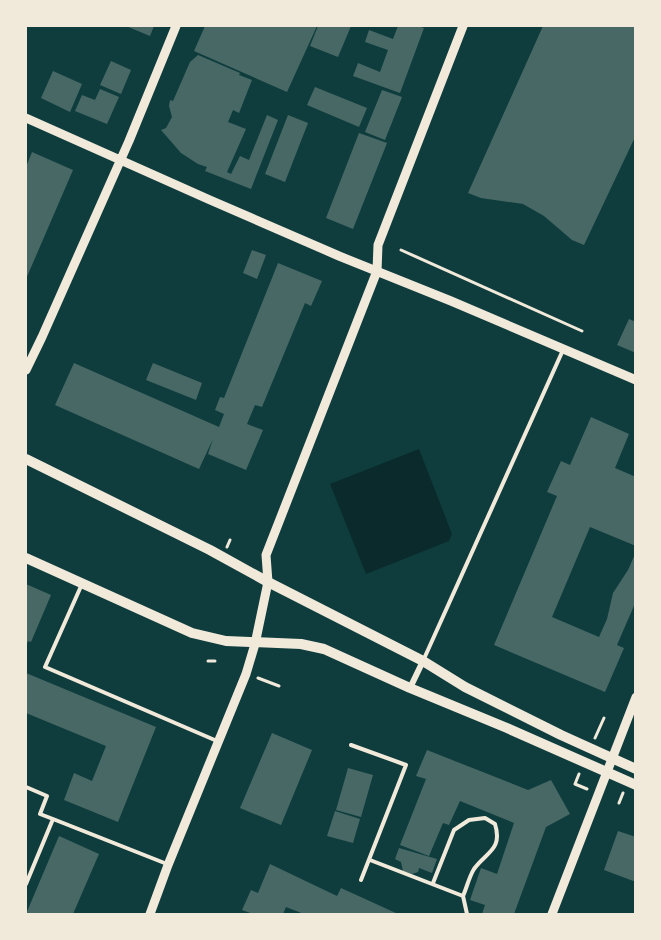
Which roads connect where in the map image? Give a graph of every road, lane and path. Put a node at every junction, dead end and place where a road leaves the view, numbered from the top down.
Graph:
1 (176, 26) edge
2 (463, 26) edge
3 (26, 118) edge
4 (120, 160) junction
5 (401, 250) dead end
6 (377, 271) junction
7 (582, 331) dead end
8 (564, 350) junction
9 (26, 370) edge
10 (636, 381) edge
11 (26, 459) edge
12 (26, 558) edge
13 (268, 582) junction
14 (82, 584) junction
15 (255, 644) junction
16 (208, 660) dead end
17 (215, 661) dead end
18 (423, 661) junction
19 (254, 677) dead end
20 (279, 686) dead end
21 (410, 688) junction
22 (636, 697) edge
23 (220, 742) junction
24 (351, 745) dead end
25 (611, 758) junction
26 (636, 770) edge
27 (605, 771) junction
28 (636, 786) edge
29 (26, 787) edge
30 (53, 819) junction
31 (370, 860) junction
32 (168, 865) junction
33 (361, 880) dead end
34 (432, 883) junction
35 (26, 884) edge
36 (463, 896) junction
37 (150, 915) edge
38 (467, 915) edge
39 (552, 915) edge

1 - 4 street
2 - 6 street
3 - 4 street
4 - 6 street
4 - 9 street
5 - 7 path
6 - 8 street
6 - 13 street
8 - 10 street
8 - 18 lane
11 - 13 main road
12 - 14 main road
13 - 15 street
13 - 18 main road
14 - 15 main road
14 - 23 lane
15 - 21 main road
15 - 23 street
16 - 17 path
18 - 21 street
18 - 25 main road
19 - 20 path
21 - 27 main road
22 - 25 street
23 - 32 street
24 - 31 lane
25 - 26 main road
25 - 27 street
27 - 28 main road
27 - 39 street
29 - 30 lane
30 - 32 lane
30 - 35 lane
31 - 33 lane
31 - 34 lane
32 - 37 street
34 - 36 lane
34 - 36 lane
36 - 38 lane

